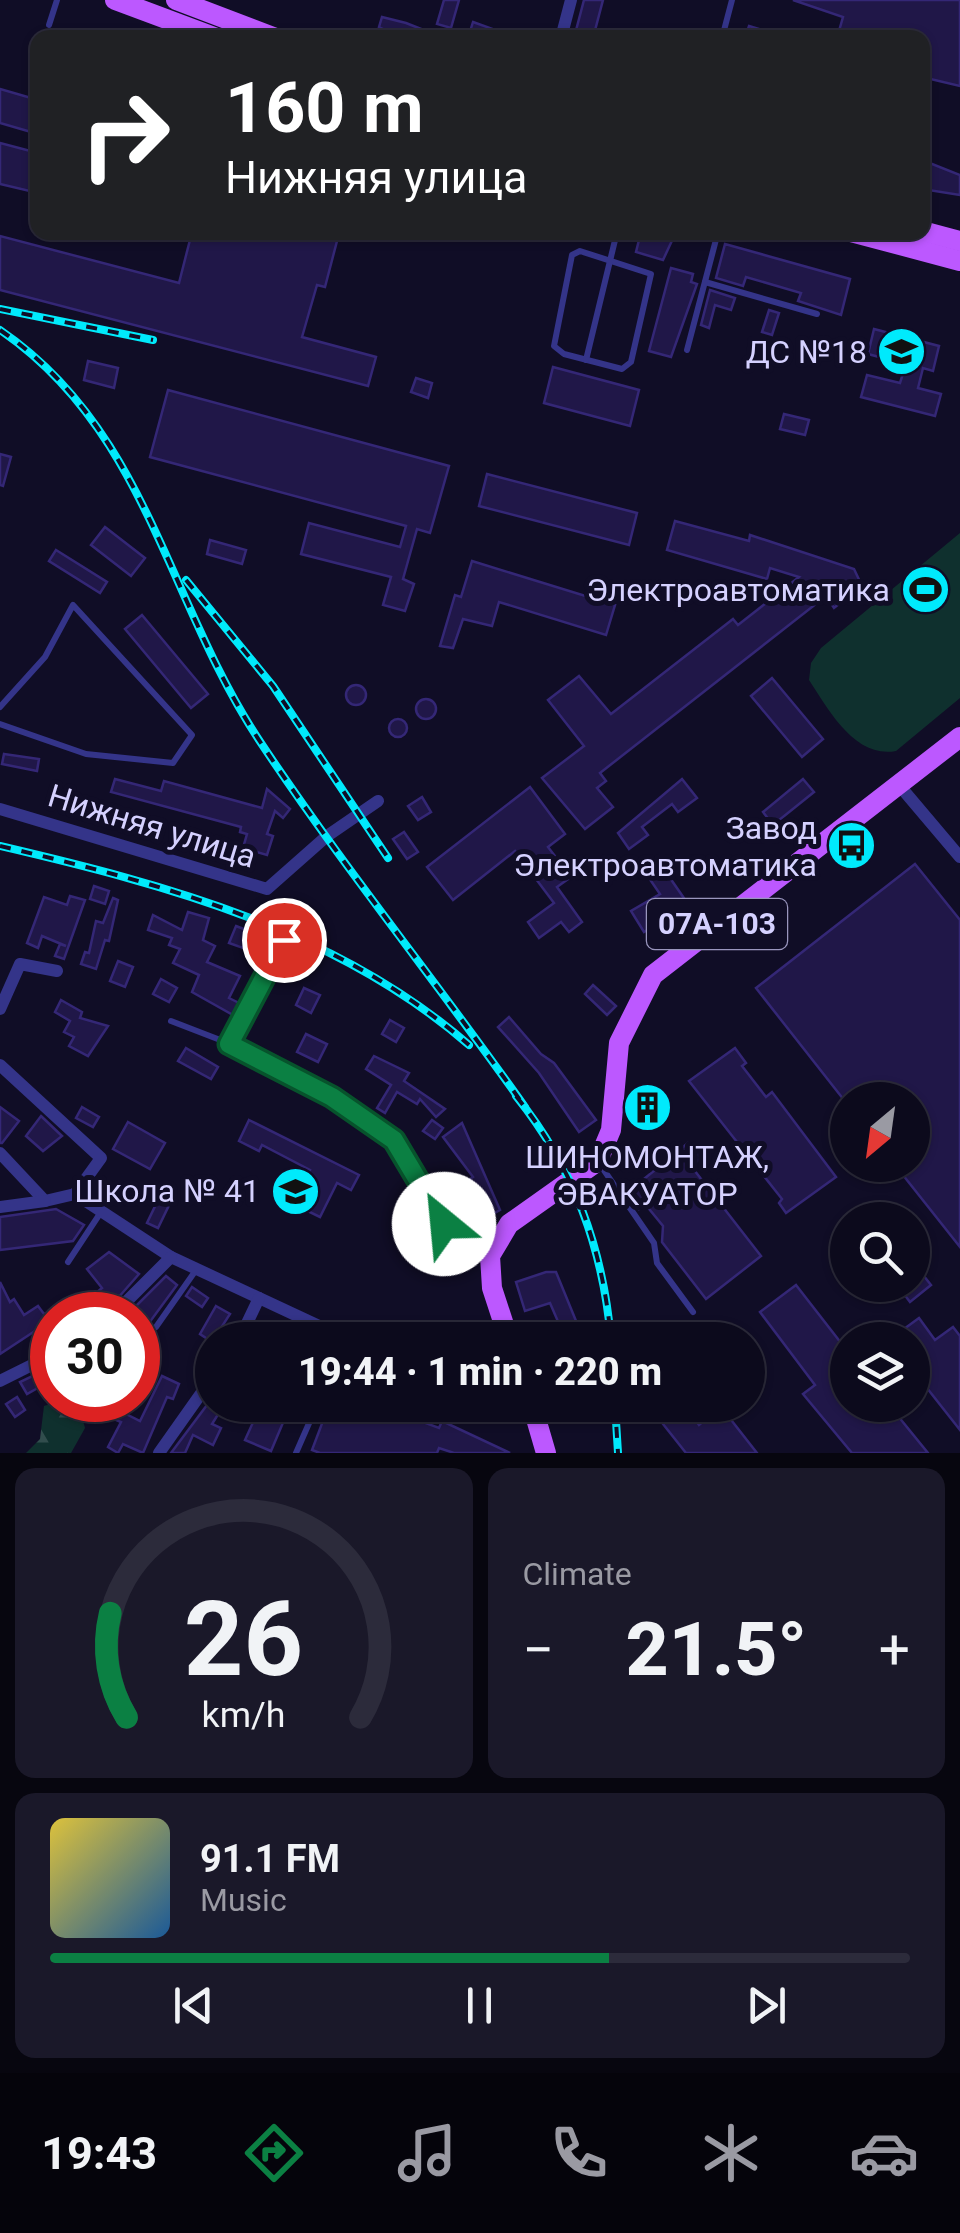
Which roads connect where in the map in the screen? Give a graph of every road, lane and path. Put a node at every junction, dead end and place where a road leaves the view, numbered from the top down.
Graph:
1 (57, 0) edge
2 (114, 0) edge
3 (176, 0) edge
4 (570, 0) edge
5 (732, 0) edge
6 (49, 25) dead end
7 (195, 30) edge
8 (255, 30) edge
9 (563, 30) edge
10 (724, 30) edge
11 (930, 234) edge
12 (615, 240) edge
13 (716, 240) edge
14 (881, 240) edge
15 (960, 241) edge
16 (610, 259) junction
17 (960, 261) edge
18 (706, 282) junction
19 (817, 314) dead end
20 (687, 350) dead end
21 (586, 360) junction
22 (2, 702) edge
23 (0, 724) edge
24 (960, 737) edge
25 (899, 784) junction
26 (378, 801) dead end
27 (0, 808) edge
28 (960, 857) edge
29 (284, 940) dead end
30 (56, 971) dead end
31 (0, 1008) edge
32 (171, 1021) dead end
33 (229, 1044) junction
34 (0, 1065) edge
35 (0, 1154) edge
36 (598, 1162) junction
37 (75, 1194) junction
38 (44, 1201) junction
39 (0, 1208) edge
40 (101, 1211) junction
41 (490, 1256) junction
42 (170, 1257) junction
43 (68, 1262) dead end
44 (196, 1269) junction
45 (135, 1292) edge
46 (259, 1298) junction
47 (693, 1312) dead end
48 (160, 1320) edge
49 (248, 1322) edge
50 (310, 1322) edge
51 (503, 1322) edge
52 (30, 1366) edge
53 (0, 1381) edge
54 (195, 1402) edge
55 (310, 1422) edge
56 (537, 1422) edge
57 (159, 1453) edge
58 (296, 1453) edge
59 (546, 1453) edge

1 - 6 lane
2 - 7 main road
3 - 8 main road
4 - 9 street
5 - 10 lane
11 - 15 main road
12 - 16 lane
13 - 18 lane
14 - 17 main road
16 - 21 lane
16 - 21 lane
16 - 21 lane
18 - 19 lane
18 - 20 lane
22 - 23 lane
24 - 25 main road, 07А-103
25 - 28 street
25 - 36 main road, 07А-103
26 - 27 street, Нижняя улица
29 - 33 street
30 - 31 street
32 - 33 lane
33 - 41 street
34 - 37 street
35 - 38 street
36 - 41 main road
36 - 47 lane
37 - 38 street
37 - 40 street
38 - 39 street
40 - 42 street
40 - 43 lane
41 - 51 main road
42 - 44 street
42 - 45 street
44 - 46 street
44 - 48 lane
46 - 49 street
46 - 50 street
52 - 53 street
54 - 57 street
55 - 58 lane
56 - 59 main road

